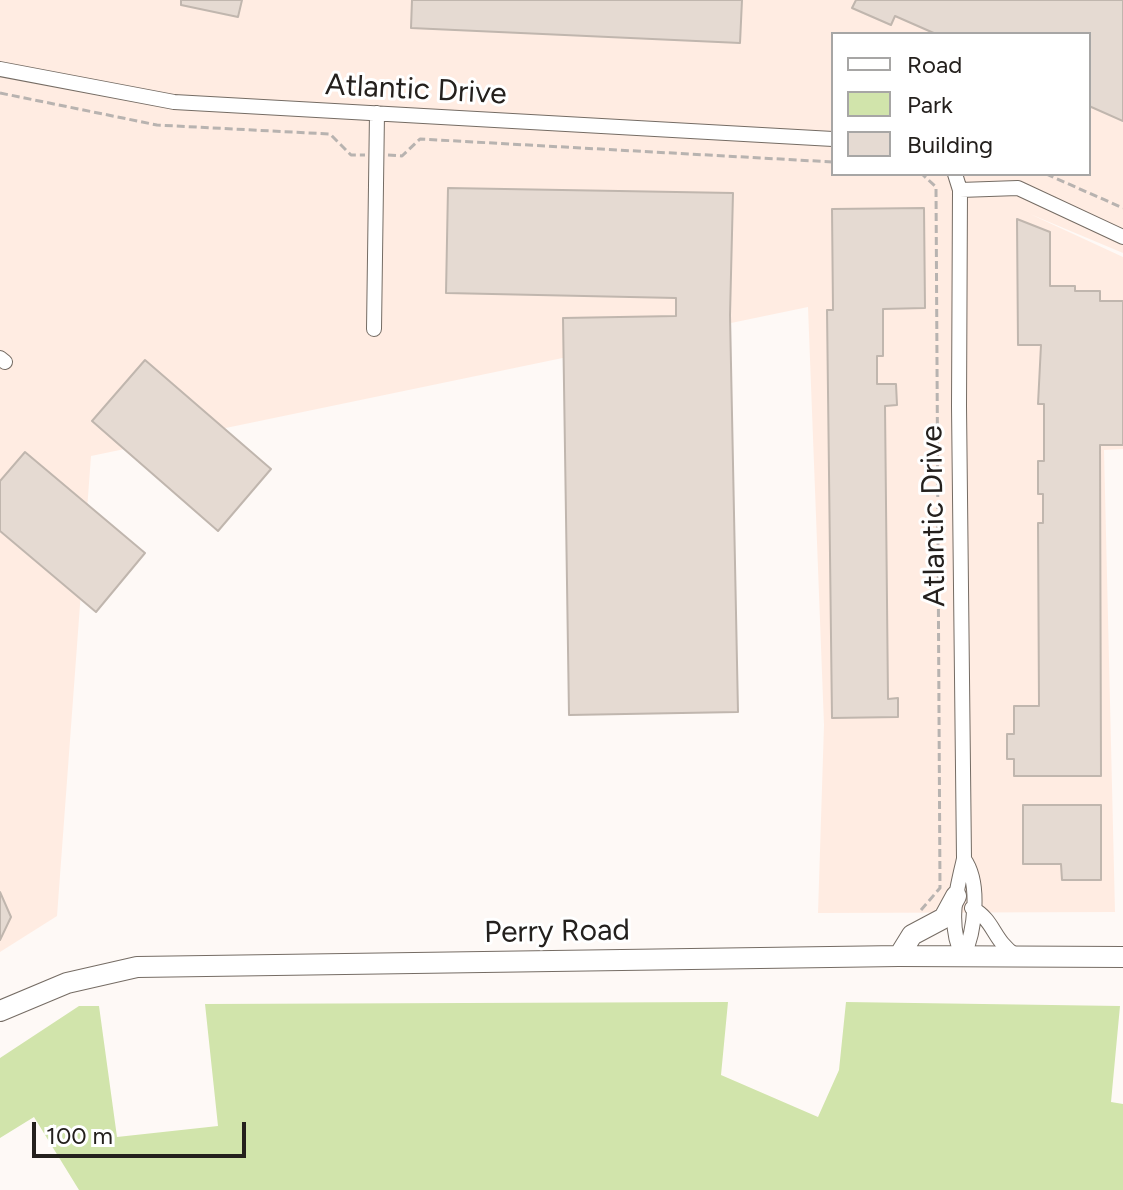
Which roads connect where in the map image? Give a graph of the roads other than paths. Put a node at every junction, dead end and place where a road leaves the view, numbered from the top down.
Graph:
1 (0, 69) edge
2 (377, 113) junction
3 (831, 139) edge
4 (956, 176) edge
5 (960, 190) junction
6 (1123, 237) edge
7 (374, 329) dead end
8 (964, 859) junction
9 (964, 902) junction
10 (899, 956) junction
11 (963, 957) junction
12 (1123, 957) edge
13 (1018, 958) junction
14 (0, 1011) edge

1 - 2 street, Atlantic Drive
2 - 3 street, Atlantic Drive
2 - 7 street
4 - 5 street, Atlantic Drive
5 - 6 street
5 - 8 street, Atlantic Drive
8 - 9 street, Atlantic Drive
8 - 9 street, Atlantic Drive
9 - 10 main road
9 - 11 street, Atlantic Drive
9 - 11 street, Atlantic Drive
9 - 13 street
10 - 11 main road, Perry Road
10 - 14 main road, Perry Road
11 - 13 main road, Perry Road
12 - 13 main road, Perry Road

